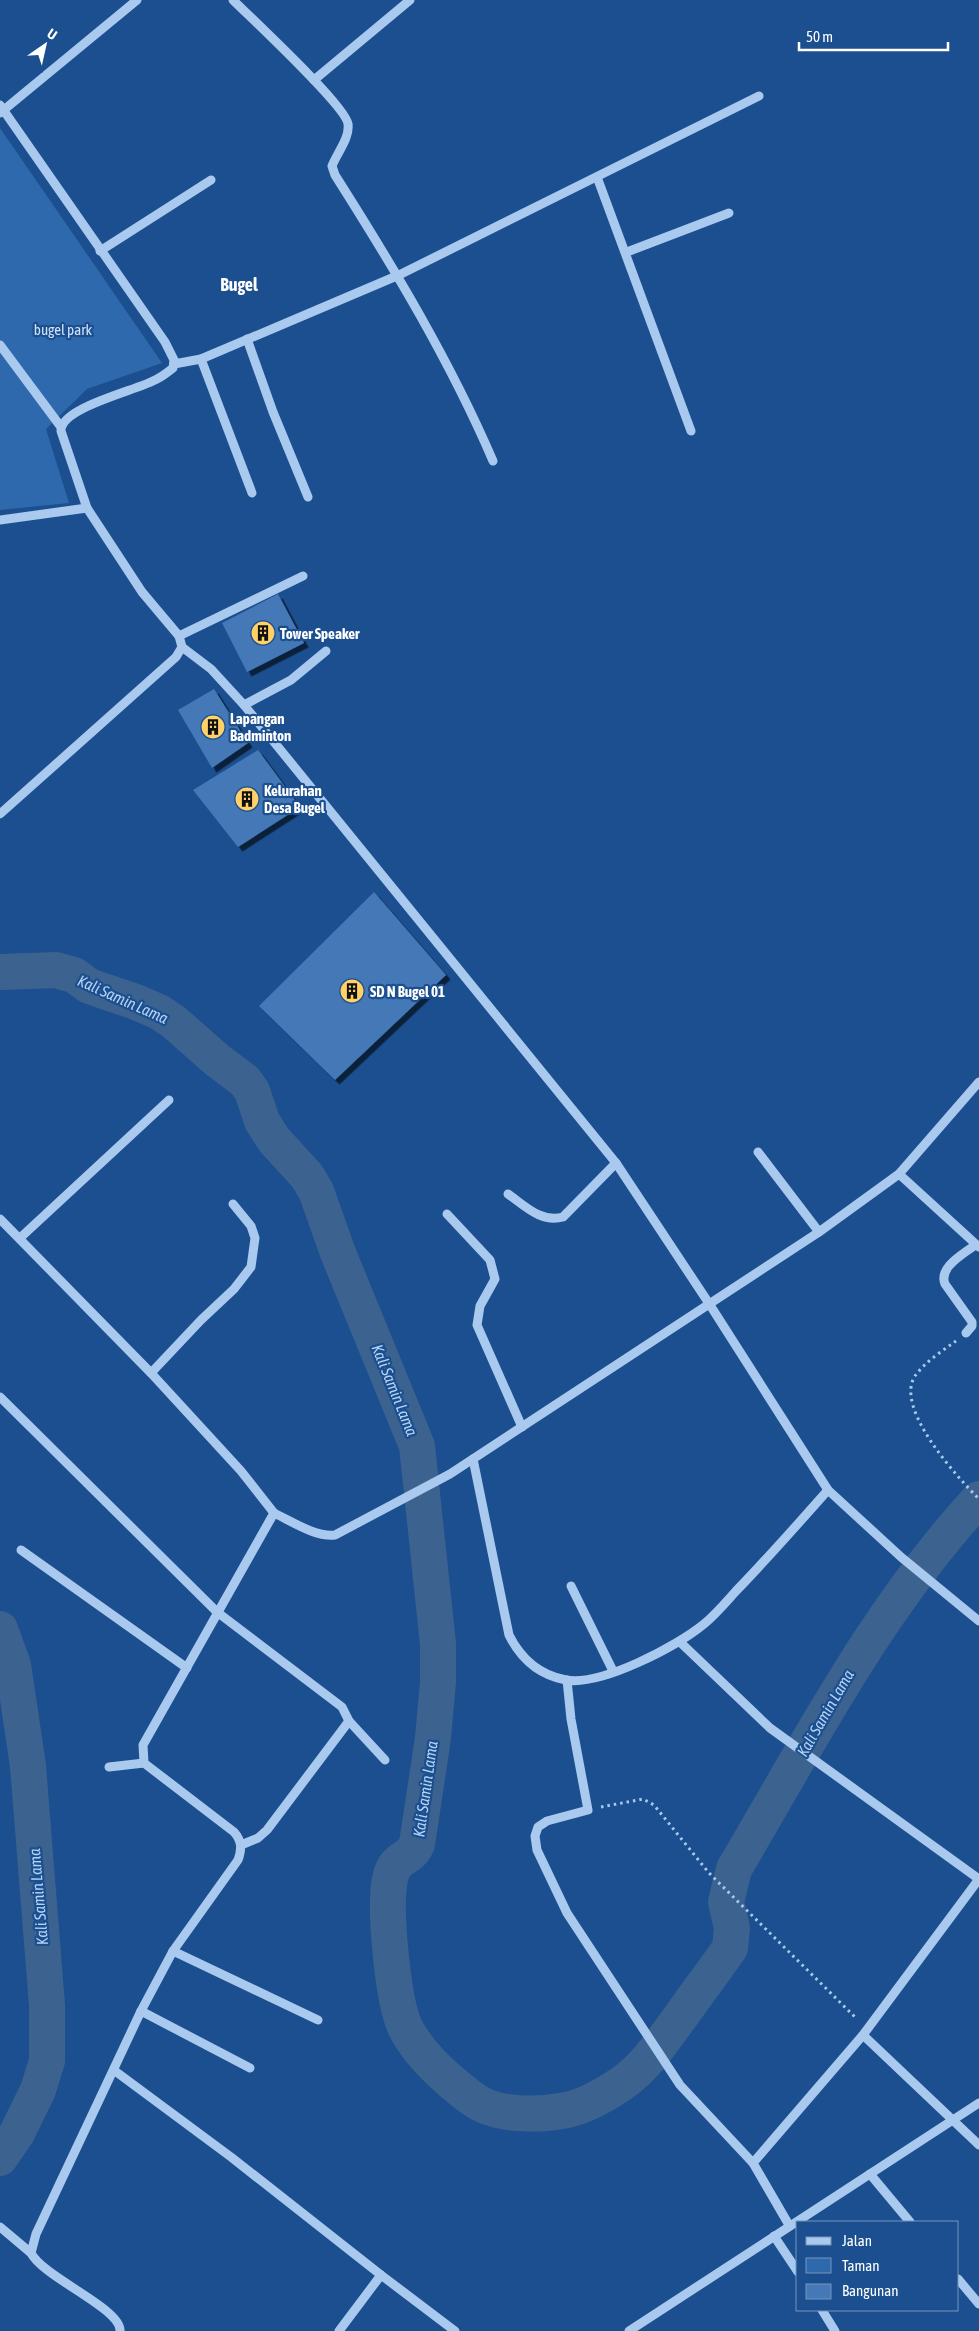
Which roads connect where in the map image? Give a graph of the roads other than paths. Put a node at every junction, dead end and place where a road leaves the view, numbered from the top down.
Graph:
1 (137, 0) edge
2 (234, 0) edge
3 (410, 0) edge
4 (314, 80) junction
5 (759, 96) dead end
6 (1, 109) edge
7 (597, 177) junction
8 (210, 180) dead end
9 (729, 213) dead end
10 (100, 251) junction
11 (627, 252) junction
12 (399, 275) junction
13 (247, 339) junction
14 (0, 345) edge
15 (201, 360) junction
16 (174, 364) junction
17 (61, 426) junction
18 (692, 430) dead end
19 (493, 461) dead end
20 (252, 493) dead end
21 (308, 497) dead end
22 (87, 508) junction
23 (0, 520) edge
24 (302, 576) dead end
25 (179, 636) junction
26 (182, 647) junction
27 (326, 651) dead end
28 (244, 705) junction
29 (0, 814) edge
30 (979, 1082) edge
31 (169, 1100) dead end
32 (758, 1152) dead end
33 (616, 1164) junction
34 (899, 1174) junction
35 (508, 1194) dead end
36 (233, 1204) dead end
37 (447, 1214) dead end
38 (0, 1219) edge
39 (819, 1232) junction
40 (20, 1238) junction
41 (977, 1246) edge
42 (710, 1304) junction
43 (966, 1333) road end
44 (151, 1373) junction
45 (0, 1398) edge
46 (522, 1426) junction
47 (473, 1459) junction
48 (828, 1490) junction
49 (274, 1513) junction
50 (21, 1550) dead end
51 (571, 1586) dead end
52 (217, 1612) junction
53 (979, 1621) edge
54 (680, 1642) junction
55 (187, 1668) junction
56 (613, 1672) junction
57 (567, 1680) junction
58 (349, 1721) junction
59 (386, 1760) dead end
60 (144, 1763) junction
61 (109, 1767) dead end
62 (241, 1845) junction
63 (979, 1879) edge
64 (173, 1950) junction
65 (141, 2011) junction
66 (318, 2020) dead end
67 (865, 2032) junction
68 (250, 2068) dead end
69 (115, 2071) junction
70 (979, 2103) edge
71 (953, 2119) junction
72 (979, 2145) edge
73 (753, 2164) junction
74 (870, 2174) junction
75 (909, 2221) edge
76 (789, 2225) junction
77 (0, 2227) edge
78 (774, 2236) junction
79 (31, 2253) junction
80 (796, 2269) edge
81 (380, 2275) junction
82 (959, 2280) edge
83 (979, 2304) edge
84 (823, 2311) edge
85 (122, 2330) edge
86 (339, 2331) edge
87 (454, 2331) edge
88 (629, 2331) edge
89 (835, 2331) edge

1 - 6 street
2 - 4 street
3 - 4 street
4 - 12 street
5 - 7 street
6 - 10 street
7 - 11 street
7 - 12 street
8 - 10 street
9 - 11 street
10 - 16 street
11 - 18 street
12 - 13 street
12 - 19 street
13 - 15 street
13 - 21 street
14 - 17 street
15 - 16 street
15 - 20 street
16 - 17 street
17 - 22 street
22 - 23 street
22 - 25 street
24 - 25 street
25 - 26 street
26 - 28 street
26 - 29 street
27 - 28 street
28 - 33 street
30 - 34 street
31 - 40 street
32 - 39 street
33 - 35 street
33 - 42 street
34 - 39 street
34 - 41 street
36 - 44 street
37 - 46 street
38 - 40 street
39 - 42 street
40 - 44 street
41 - 43 street
42 - 46 street
42 - 48 street
44 - 49 street
45 - 52 street
46 - 47 street
47 - 49 street
47 - 57 street
48 - 53 street
48 - 54 street
49 - 52 street
50 - 55 street
51 - 56 street
52 - 55 street
52 - 58 street
54 - 56 street
54 - 63 street
55 - 60 street
56 - 57 street
57 - 73 street
58 - 59 street
58 - 62 street
60 - 61 street
60 - 62 street
62 - 64 street
63 - 67 street
64 - 65 street
64 - 66 street
65 - 68 street
65 - 69 street
67 - 71 street
67 - 73 street
69 - 79 street
69 - 81 street
70 - 71 street
71 - 72 street
71 - 74 street
73 - 76 street
74 - 75 street
74 - 76 street
76 - 78 street
77 - 79 street
78 - 80 street
78 - 88 street
79 - 85 street
81 - 86 street
81 - 87 street
82 - 83 street
84 - 89 street

